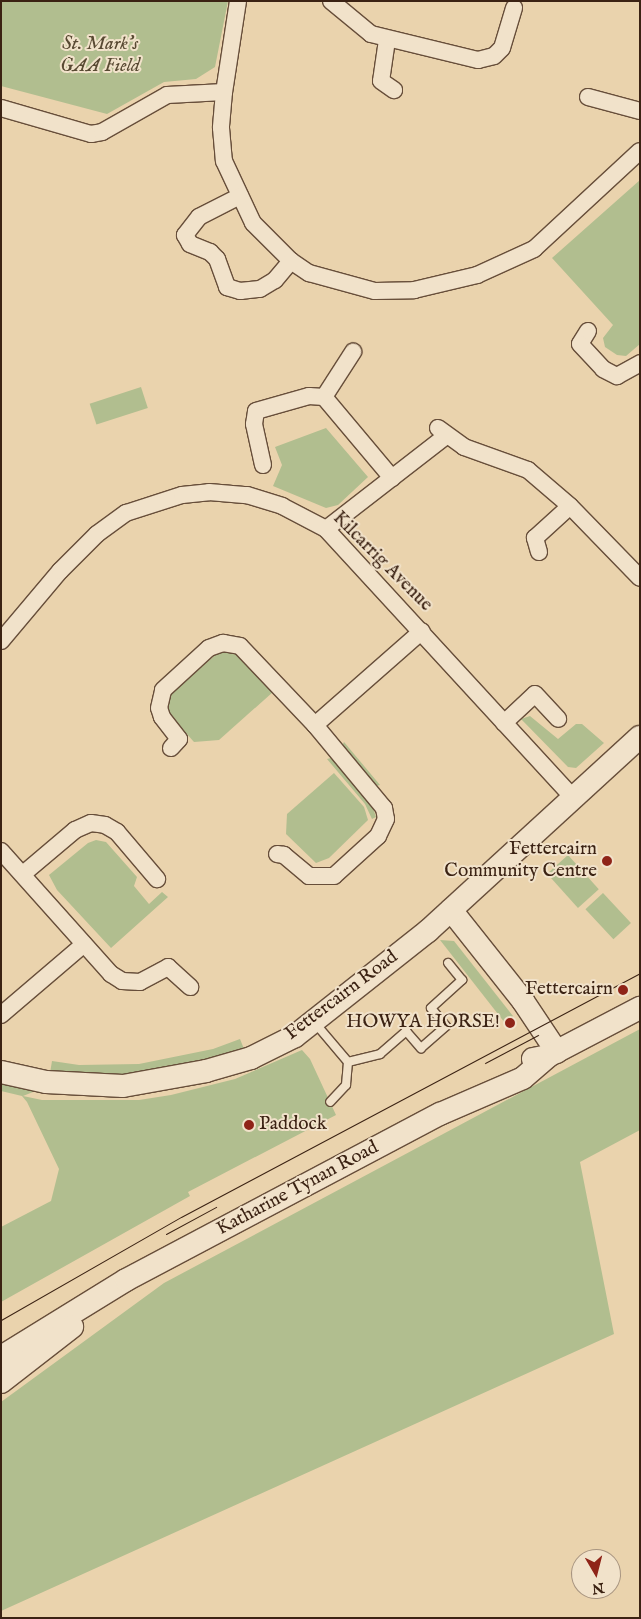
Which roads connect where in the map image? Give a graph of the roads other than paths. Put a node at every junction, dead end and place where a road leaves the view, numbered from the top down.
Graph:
1 (238, 1) edge
2 (331, 1) edge
3 (514, 8) dead end
4 (387, 40) junction
5 (394, 90) dead end
6 (224, 92) junction
7 (588, 97) dead end
8 (1, 108) edge
9 (640, 111) edge
10 (640, 151) edge
11 (240, 196) junction
12 (291, 262) junction
13 (588, 331) dead end
14 (353, 352) dead end
15 (640, 363) edge
16 (324, 397) junction
17 (263, 466) dead end
18 (392, 478) junction
19 (570, 506) junction
20 (326, 529) junction
21 (539, 552) dead end
22 (640, 578) edge
23 (422, 631) junction
24 (1, 641) edge
25 (558, 719) dead end
26 (504, 722) junction
27 (315, 725) junction
28 (640, 737) edge
29 (171, 748) dead end
30 (573, 798) junction
31 (1, 851) edge
32 (277, 854) dead end
33 (24, 874) junction
34 (158, 879) dead end
35 (451, 910) junction
36 (84, 944) junction
37 (448, 963) dead end
38 (190, 987) dead end
39 (640, 1008) edge
40 (1, 1015) edge
41 (314, 1023) junction
42 (552, 1054) junction
43 (348, 1062) junction
44 (1, 1072) edge
45 (330, 1102) dead end
46 (158, 1264) junction
47 (1, 1357) edge
48 (1, 1382) edge

1 - 6 street
2 - 4 street
3 - 4 street
4 - 5 street
6 - 8 street
6 - 11 street
7 - 9 street
10 - 12 street
11 - 12 street
11 - 12 street
13 - 15 street
14 - 16 street
16 - 17 street
16 - 18 street
18 - 19 street
18 - 20 street
19 - 21 street
19 - 22 street
20 - 23 street, Kilcarrig Avenue
20 - 24 street, Kilcarrig Avenue
23 - 26 street, Kilcarrig Avenue
23 - 27 street
25 - 26 street
26 - 30 street, Kilcarrig Avenue
27 - 29 street
27 - 32 street
28 - 30 street, Fettercairn Road
30 - 35 street, Fettercairn Road
31 - 33 street
33 - 34 street
33 - 36 street
35 - 41 street, Fettercairn Road
35 - 42 street
36 - 38 street
36 - 40 street
37 - 43 lane
39 - 42 street, Katharine Tynan Road
41 - 43 lane
41 - 44 street, Fettercairn Road
42 - 46 street, Katharine Tynan Road
43 - 45 lane
46 - 47 street, Katharine Tynan Road
46 - 48 street, Katharine Tynan Road

